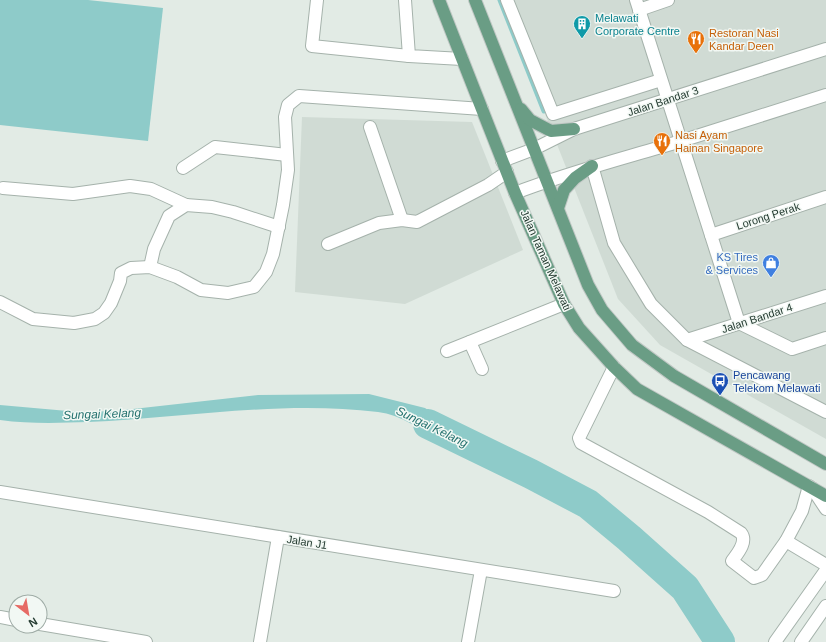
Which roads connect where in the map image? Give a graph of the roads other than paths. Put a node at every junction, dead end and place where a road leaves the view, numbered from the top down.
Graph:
1 (317, 0) edge
2 (405, 0) edge
3 (438, 0) edge
4 (475, 0) edge
5 (507, 0) edge
6 (668, 0) edge
7 (638, 5) edge
8 (826, 49) edge
9 (409, 56) junction
10 (462, 59) junction
11 (662, 80) junction
12 (826, 95) edge
13 (668, 99) junction
14 (515, 102) junction
15 (482, 108) junction
16 (370, 127) dead end
17 (574, 129) junction
18 (681, 141) junction
19 (534, 149) junction
20 (287, 155) junction
21 (502, 161) junction
22 (592, 166) junction
23 (183, 168) dead end
24 (507, 172) junction
25 (547, 181) junction
26 (3, 188) dead end
27 (515, 193) junction
28 (826, 197) edge
29 (186, 205) junction
30 (558, 208) junction
31 (402, 220) junction
32 (279, 227) junction
33 (711, 235) junction
34 (328, 244) dead end
35 (150, 268) junction
36 (826, 296) edge
37 (0, 302) edge
38 (564, 304) junction
39 (739, 323) junction
40 (826, 338) edge
41 (687, 340) junction
42 (470, 342) junction
43 (446, 351) dead end
44 (614, 367) junction
45 (482, 369) dead end
46 (826, 412) edge
47 (826, 464) edge
48 (810, 487) junction
49 (0, 492) edge
50 (826, 496) edge
51 (826, 509) edge
52 (278, 537) junction
53 (786, 541) junction
54 (826, 565) edge
55 (481, 570) junction
56 (826, 570) edge
57 (614, 592) dead end
58 (826, 606) edge
59 (48, 625) edge
60 (801, 641) edge
61 (146, 642) edge
62 (260, 642) edge
63 (468, 642) edge
64 (775, 642) edge

1 - 9 street
2 - 9 street
3 - 10 main road, Jalan Taman Melawati
4 - 14 main road
5 - 11 street
6 - 7 street
7 - 11 street
8 - 13 street, Jalan Bandar 3
9 - 10 street
10 - 15 main road, Jalan Taman Melawati
11 - 13 street
12 - 18 street
13 - 17 street, Jalan Bandar 3
13 - 18 street
14 - 17 main road
14 - 19 main road
15 - 20 street
15 - 21 main road, Jalan Taman Melawati
16 - 31 street
17 - 19 street, Jalan Bandar 3
18 - 22 street
18 - 33 street
19 - 21 street, Jalan Bandar 3
19 - 25 main road
20 - 23 street
20 - 32 street
21 - 24 main road, Jalan Taman Melawati
22 - 25 street
22 - 30 main road
22 - 41 street
24 - 27 main road, Jalan Taman Melawati
24 - 31 street
25 - 27 street
25 - 30 main road
26 - 29 street
27 - 38 main road, Jalan Taman Melawati
28 - 33 street, Lorong Perak
29 - 32 street
29 - 35 street
30 - 47 main road
31 - 34 street
32 - 35 street
33 - 39 street
35 - 37 street
36 - 39 street, Jalan Bandar 4
38 - 42 street
38 - 44 main road, Jalan Taman Melawati
39 - 40 street
39 - 41 street, Jalan Bandar 4
41 - 46 street
42 - 43 street
42 - 45 street
44 - 48 main road, Jalan Taman Melawati
44 - 53 street
48 - 50 main road, Jalan Taman Melawati
48 - 51 street
48 - 53 street
49 - 52 street, Jalan J1
52 - 55 street, Jalan J1
52 - 62 street
53 - 54 street
55 - 57 street, Jalan J1
55 - 63 street
56 - 64 street
58 - 60 street
59 - 61 street

